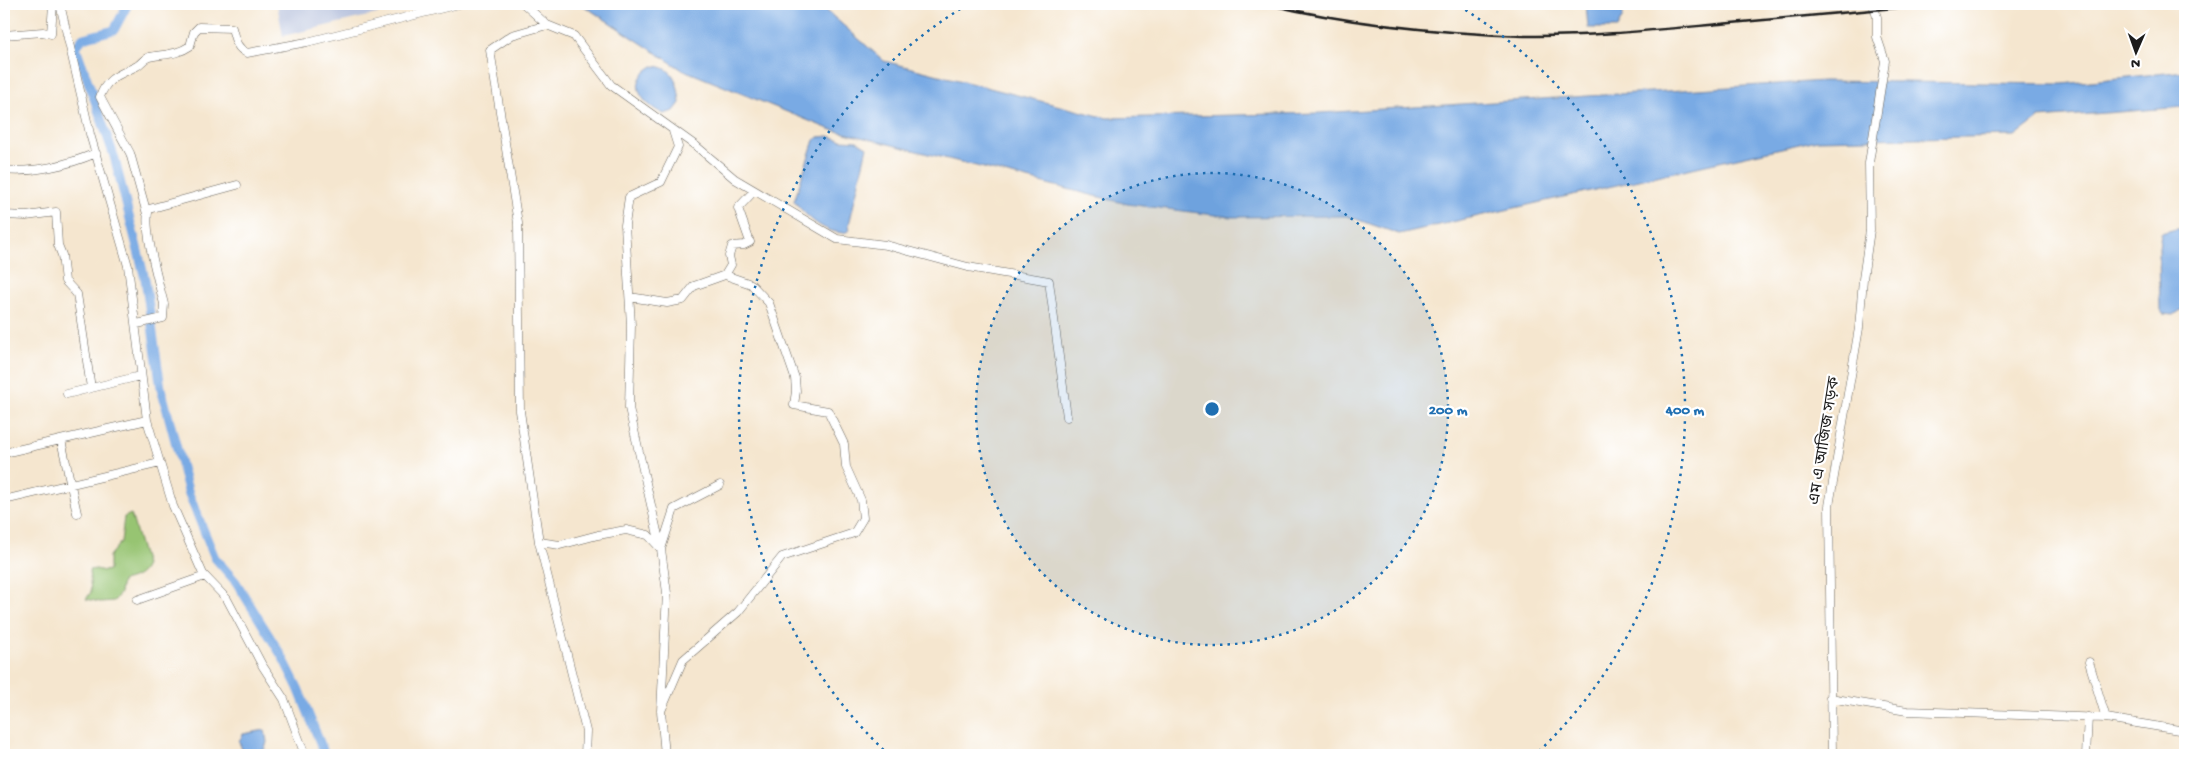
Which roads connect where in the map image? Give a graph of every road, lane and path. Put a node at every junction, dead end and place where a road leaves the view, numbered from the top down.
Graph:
1 (53, 4) edge
2 (60, 4) edge
3 (459, 4) edge
4 (524, 4) edge
5 (1873, 4) edge
6 (547, 25) junction
7 (4, 35) edge
8 (673, 131) junction
9 (96, 153) junction
10 (4, 170) edge
11 (236, 185) dead end
12 (754, 191) junction
13 (147, 214) junction
14 (4, 215) edge
15 (725, 275) junction
16 (630, 297) junction
17 (138, 324) junction
18 (140, 376) junction
19 (91, 388) junction
20 (67, 394) dead end
21 (1067, 417) dead end
22 (147, 420) junction
23 (62, 440) junction
24 (4, 452) edge
25 (160, 463) junction
26 (70, 484) junction
27 (720, 485) dead end
28 (4, 500) edge
29 (76, 512) dead end
30 (539, 542) junction
31 (662, 549) junction
32 (205, 576) junction
33 (137, 600) dead end
34 (2089, 662) dead end
35 (1830, 698) junction
36 (661, 711) junction
37 (2088, 717) junction
38 (2106, 718) junction
39 (2185, 731) edge
40 (305, 755) edge
41 (585, 755) edge
42 (665, 755) edge
43 (1832, 755) edge
44 (2086, 755) edge

1 - 7 street
2 - 9 street
3 - 13 street
4 - 6 street
5 - 35 street, এম এ আজিজ সড়ক
6 - 8 street
6 - 30 street
8 - 12 street
8 - 16 street
9 - 10 street
9 - 17 street
11 - 13 street
12 - 15 street
12 - 21 street
13 - 17 street
14 - 19 street
15 - 16 street
15 - 36 street
16 - 31 street
17 - 18 street
18 - 19 street
18 - 22 street
19 - 20 street
22 - 23 street
22 - 25 street
23 - 24 street
23 - 26 street
25 - 26 street
25 - 32 street
26 - 28 street
26 - 29 street
27 - 31 street
30 - 31 street
30 - 41 street
31 - 36 street
32 - 33 street
32 - 40 street
34 - 38 street
35 - 37 street
35 - 43 street, এম এ আজিজ সড়ক
36 - 42 street
37 - 38 street
37 - 44 street
38 - 39 street

